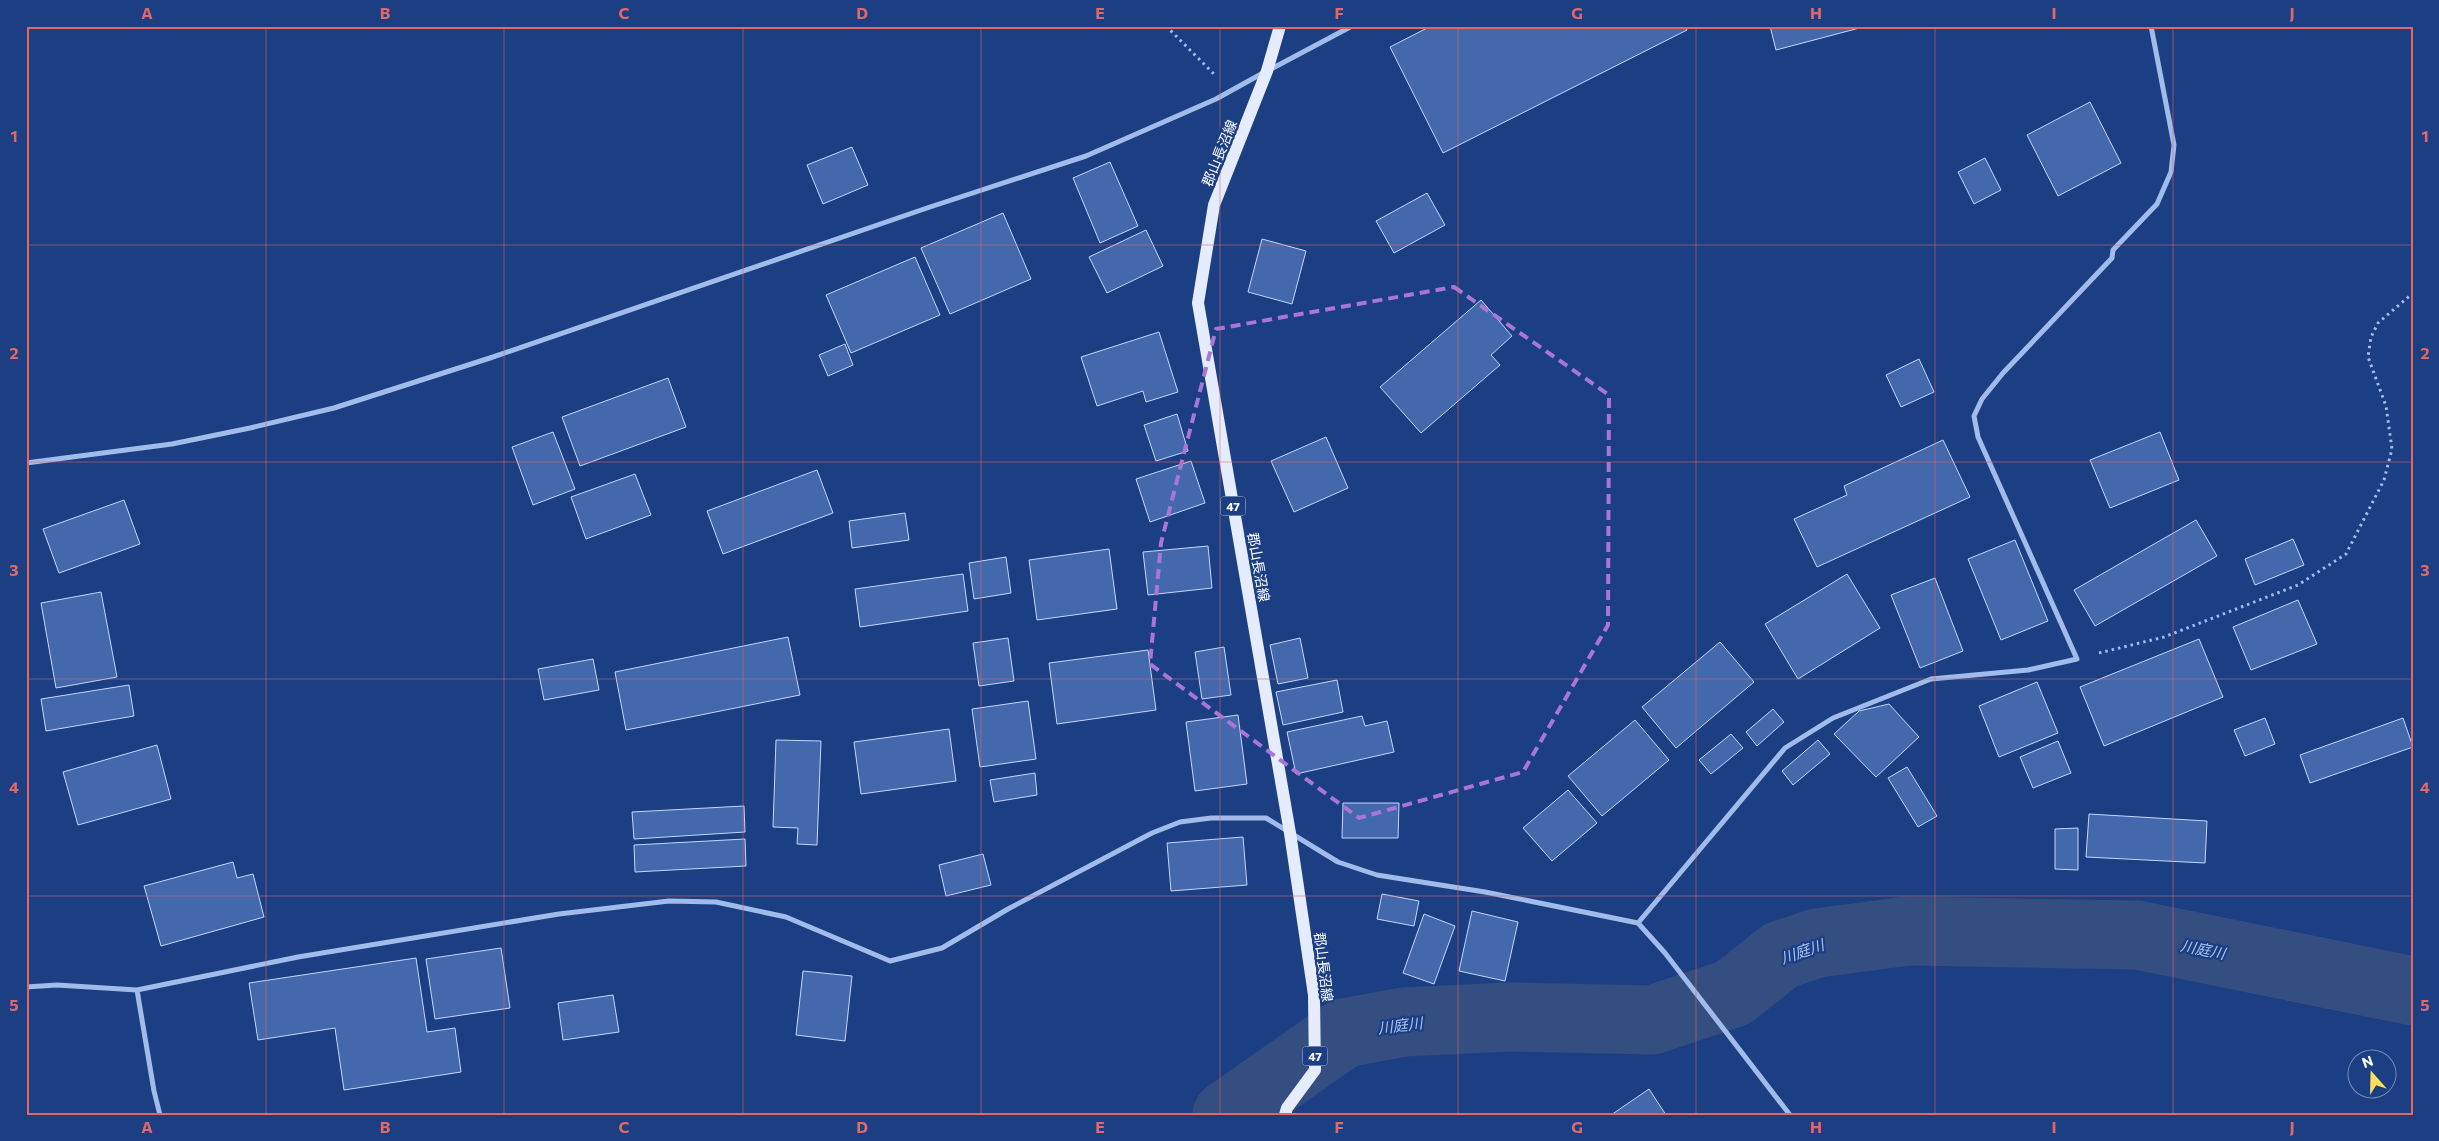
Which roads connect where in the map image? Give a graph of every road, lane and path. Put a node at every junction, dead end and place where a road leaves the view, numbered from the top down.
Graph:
1 (1166, 26) edge
2 (1280, 26) edge
3 (1352, 26) edge
4 (2151, 26) edge
5 (1267, 70) junction
6 (1231, 90) junction
7 (2413, 293) edge
8 (26, 463) edge
9 (2077, 659) junction
10 (1290, 833) junction
11 (1638, 923) junction
12 (26, 987) edge
13 (137, 990) junction
14 (1286, 1111) edge
15 (160, 1115) edge
16 (1790, 1115) edge

1 - 6 path
2 - 5 main road, 郡山長沼線 / 47
3 - 5 street
4 - 9 street
5 - 6 street
5 - 10 main road, 郡山長沼線 / 47
6 - 8 street
7 - 9 path
9 - 11 street
10 - 11 street
10 - 13 street
10 - 14 main road, 郡山長沼線 / 47
11 - 16 street
12 - 13 street
13 - 15 street

